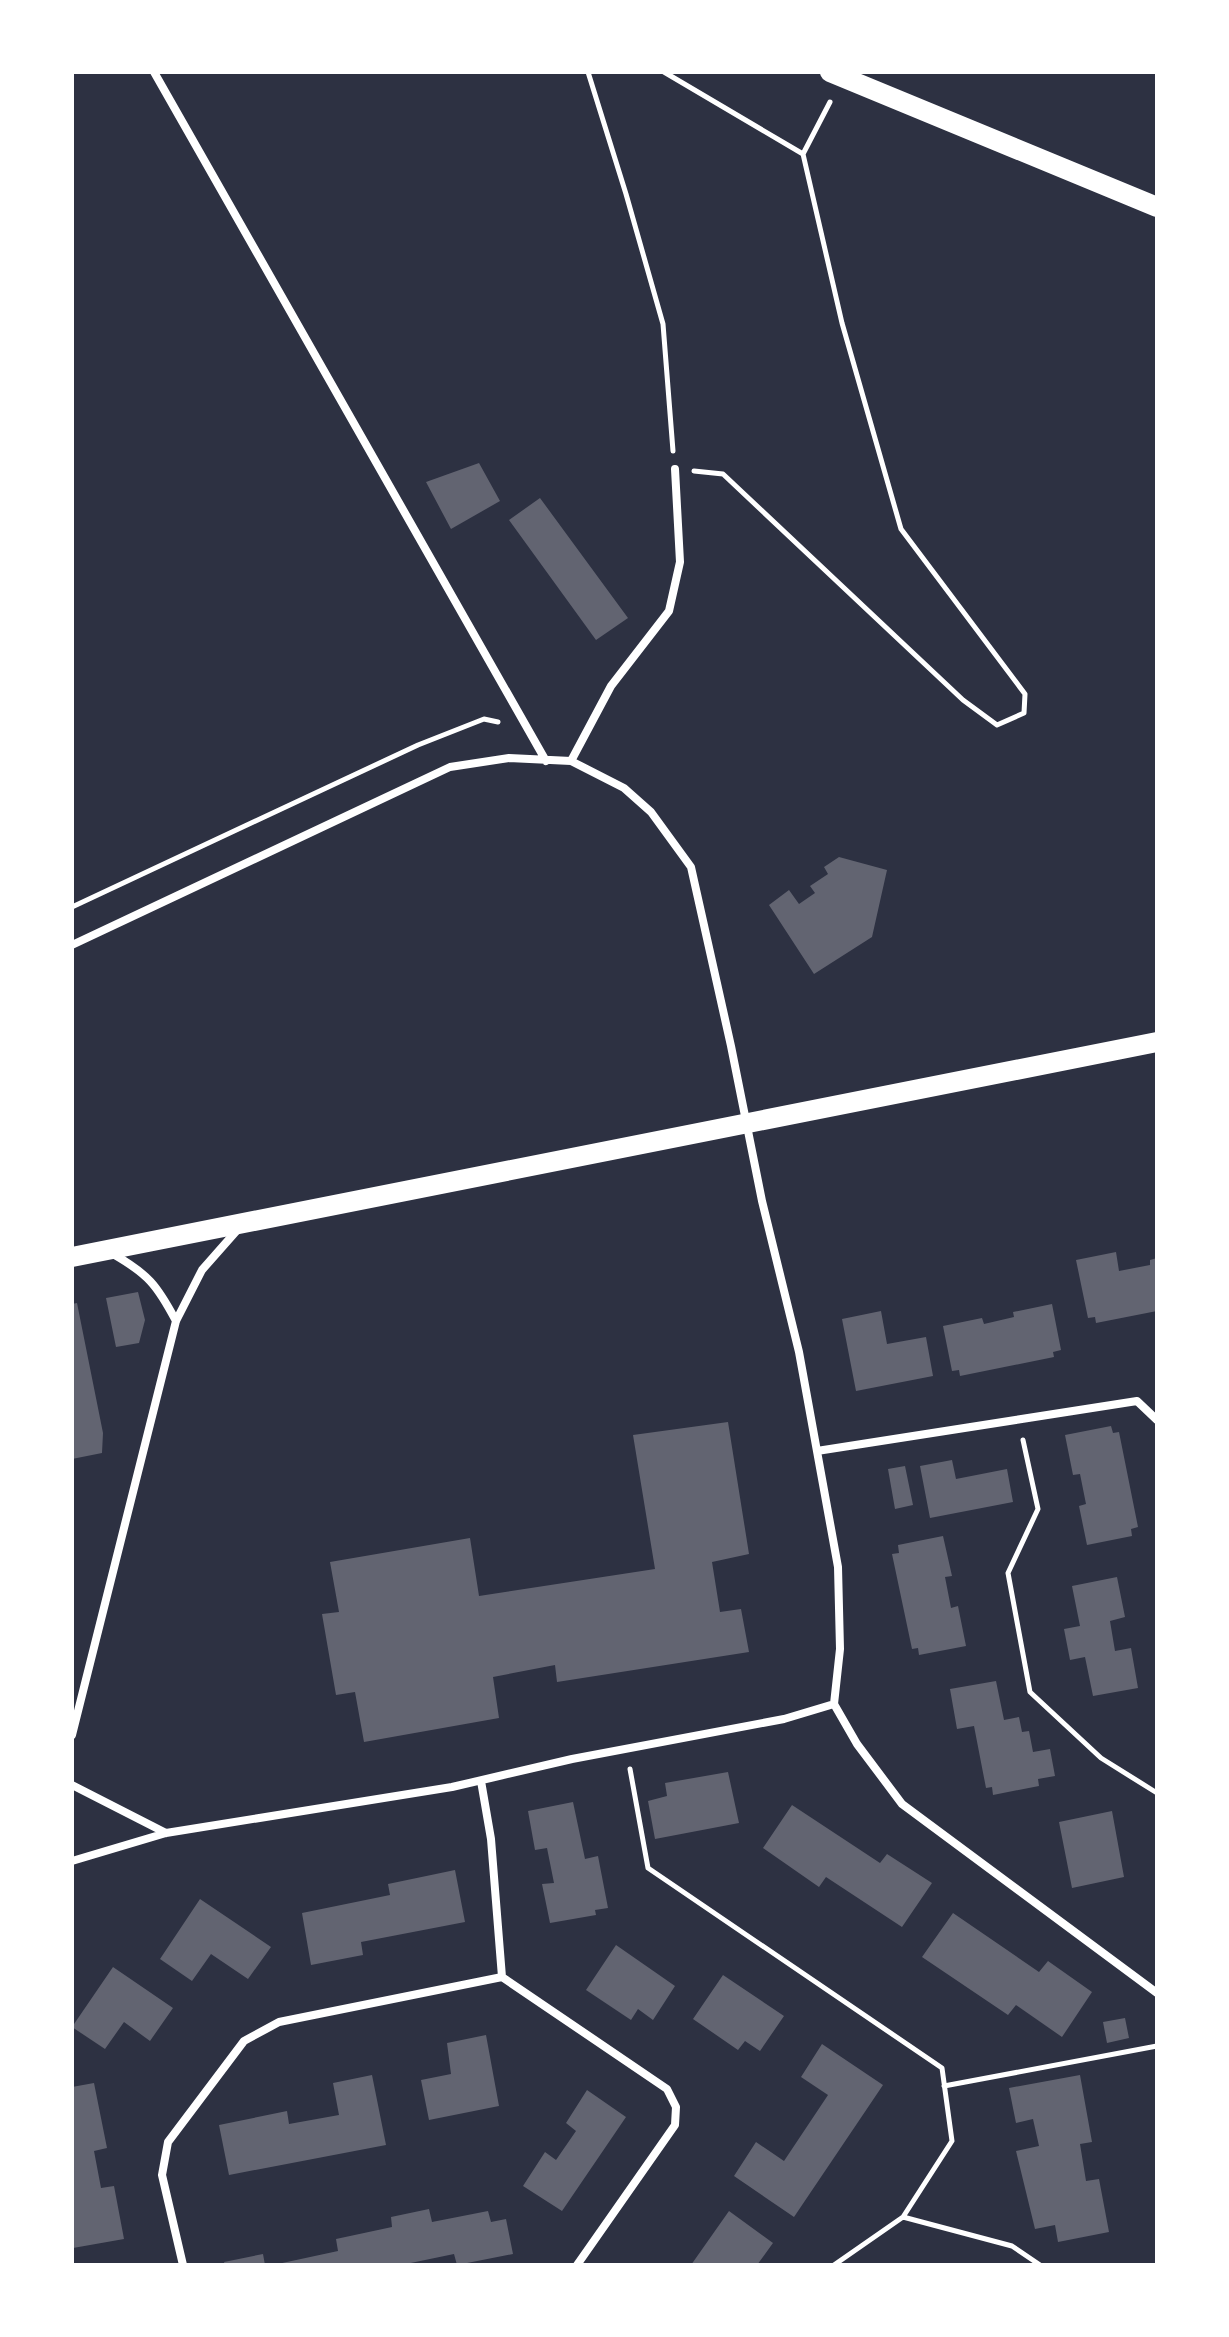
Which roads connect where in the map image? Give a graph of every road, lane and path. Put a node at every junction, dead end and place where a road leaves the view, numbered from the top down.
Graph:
1 (154, 72) edge
2 (588, 72) edge
3 (664, 72) edge
4 (830, 72) edge
5 (831, 100) dead end
6 (803, 154) junction
7 (1157, 207) edge
8 (675, 469) junction
9 (527, 727) junction
10 (546, 761) junction
11 (571, 761) junction
12 (72, 907) edge
13 (72, 945) edge
14 (1157, 1042) edge
15 (245, 1221) junction
16 (105, 1249) junction
17 (72, 1257) edge
18 (176, 1321) junction
19 (1018, 1420) junction
20 (1157, 1420) edge
21 (817, 1451) junction
22 (834, 1704) junction
23 (72, 1735) edge
24 (626, 1748) junction
25 (481, 1781) junction
26 (72, 1785) edge
27 (1157, 1793) edge
28 (166, 1833) junction
29 (72, 1861) edge
30 (502, 1977) junction
31 (1157, 1993) edge
32 (1157, 2046) edge
33 (944, 2086) junction
34 (903, 2217) junction
35 (183, 2265) edge
36 (577, 2265) edge
37 (834, 2265) edge
38 (1040, 2265) edge

1 - 9 street
2 - 8 path
3 - 6 path
4 - 7 main road
5 - 6 path
6 - 8 path
8 - 11 street
9 - 10 street
9 - 12 path
10 - 11 street
10 - 13 street
11 - 21 street
14 - 15 main road
15 - 16 main road
15 - 18 street
16 - 17 main road
16 - 18 street
18 - 23 street
19 - 20 street
19 - 21 street
19 - 27 path
21 - 22 street
22 - 24 street
22 - 31 street
24 - 25 street
24 - 33 path
25 - 28 street
25 - 30 street
26 - 28 street
28 - 29 street
30 - 35 street
30 - 36 street
32 - 33 path
33 - 34 path
34 - 37 path
34 - 38 path

